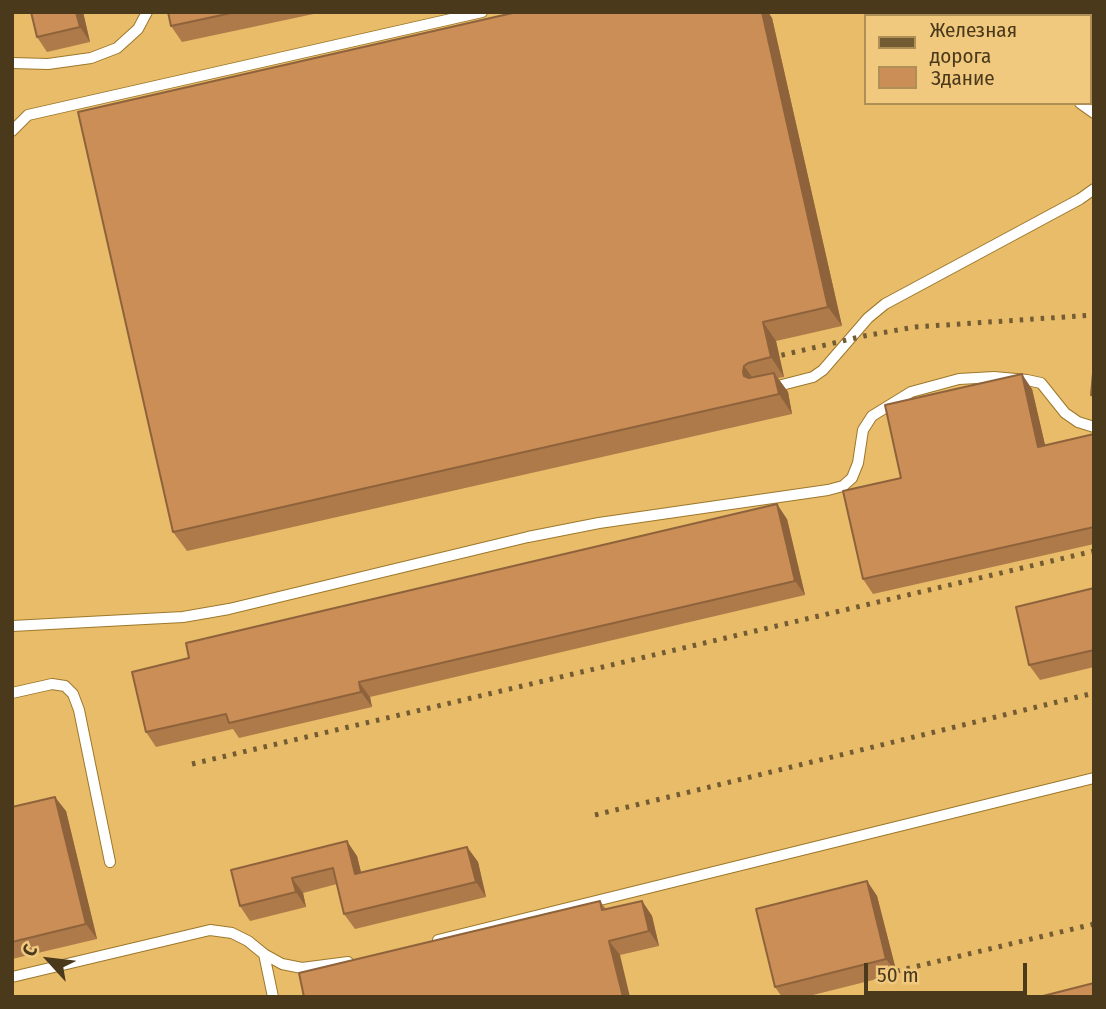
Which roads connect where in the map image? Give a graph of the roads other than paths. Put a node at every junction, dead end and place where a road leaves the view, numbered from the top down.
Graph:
1 (147, 12) edge
2 (482, 12) edge
3 (12, 63) edge
4 (12, 131) edge
5 (1094, 189) edge
6 (764, 390) edge
7 (1094, 427) edge
8 (12, 626) edge
9 (12, 693) edge
10 (1094, 778) edge
11 (110, 862) dead end
12 (425, 943) edge
13 (264, 954) junction
14 (358, 960) edge
15 (12, 977) edge
16 (273, 997) edge

1 - 3 lane
2 - 4 lane
5 - 6 lane
7 - 8 lane
9 - 11 lane
10 - 12 lane
13 - 14 lane
13 - 15 lane
13 - 16 lane

